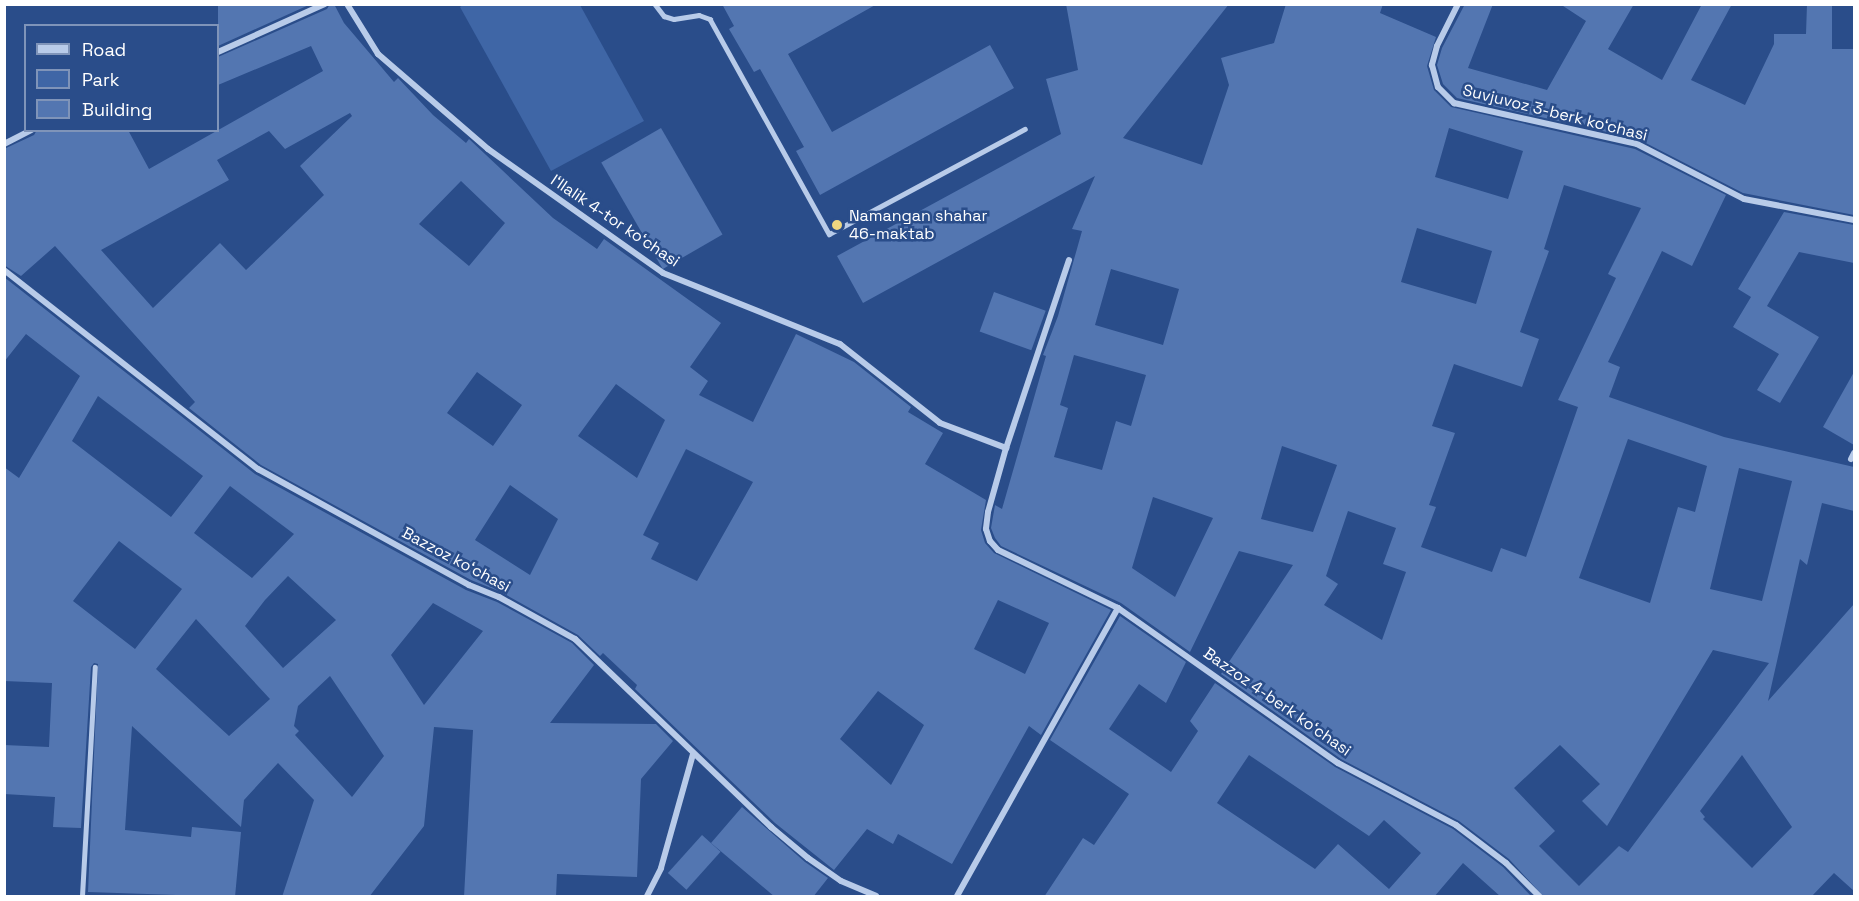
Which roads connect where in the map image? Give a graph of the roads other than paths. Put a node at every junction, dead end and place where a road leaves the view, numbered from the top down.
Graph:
1 (325, 4) edge
2 (347, 4) edge
3 (655, 4) edge
4 (1458, 4) edge
5 (219, 52) edge
6 (1026, 129) dead end
7 (28, 132) edge
8 (4, 144) edge
9 (1854, 220) edge
10 (1069, 260) dead end
11 (4, 270) edge
12 (1006, 448) junction
13 (1118, 608) junction
14 (95, 667) dead end
15 (693, 754) junction
16 (82, 897) edge
17 (647, 897) edge
18 (876, 897) edge
19 (957, 897) edge
20 (1539, 897) edge

1 - 5 street
2 - 12 street, Iʻllalik 4-tor koʻchasi
3 - 6 lane
4 - 9 street, Suvjuvoz 3-berk koʻchasi
7 - 8 street
10 - 12 street, Bazzoz 4-berk koʻchasi
11 - 15 street, Bazzoz koʻchasi
12 - 13 street, Bazzoz 4-berk koʻchasi
13 - 19 street
13 - 20 street, Bazzoz 4-berk koʻchasi
14 - 16 lane
15 - 17 street
15 - 18 street, Bazzoz koʻchasi

